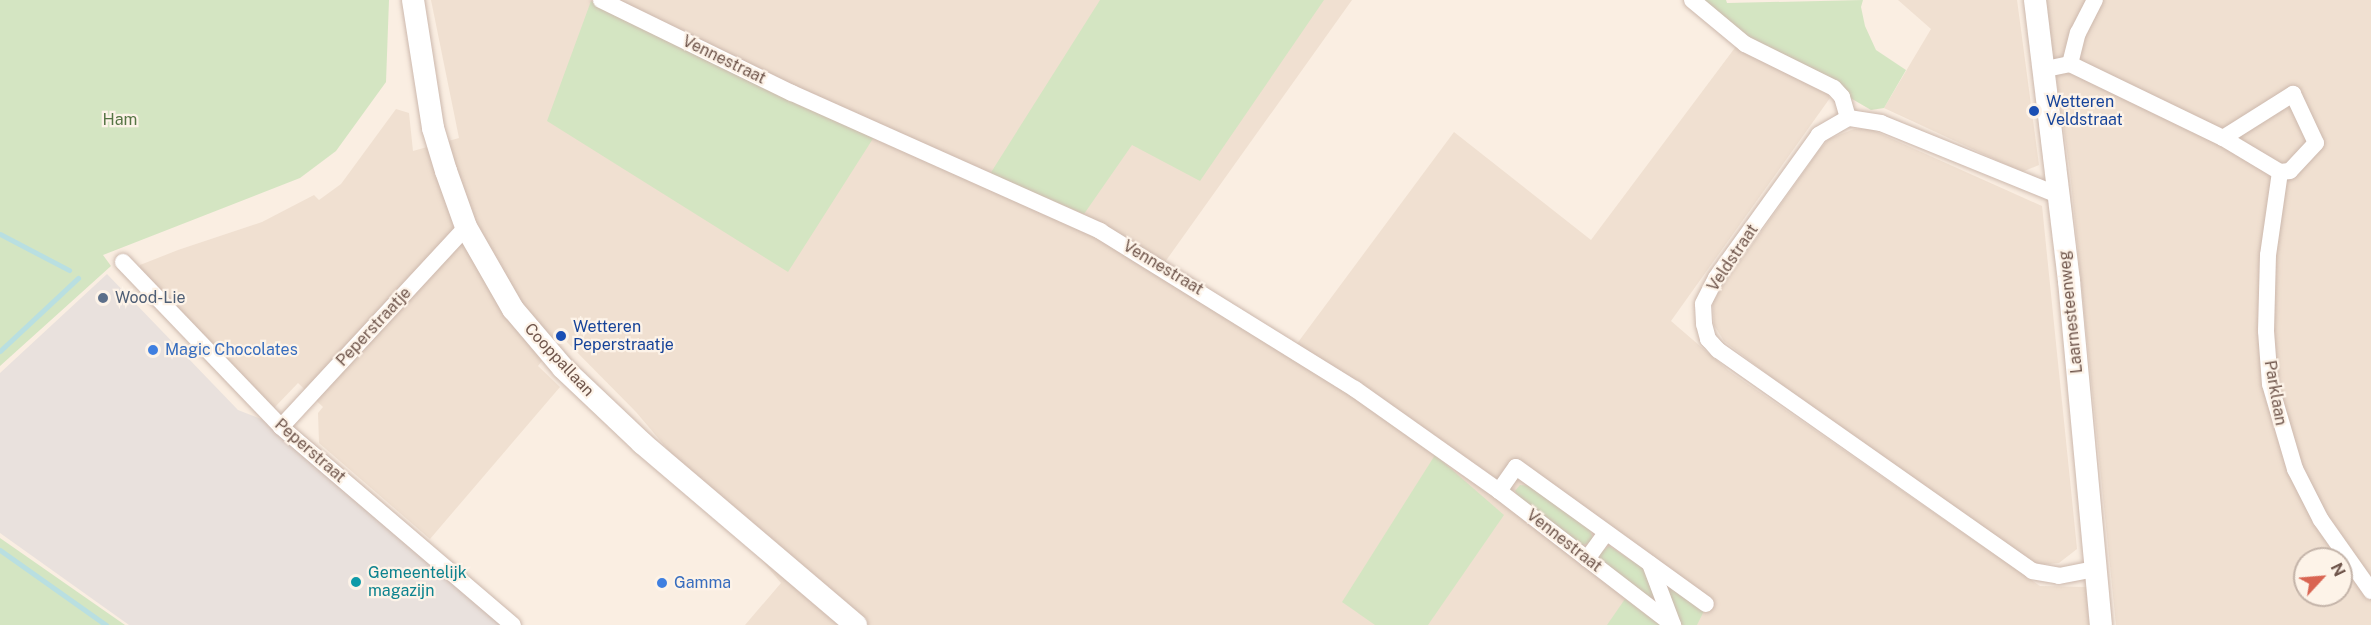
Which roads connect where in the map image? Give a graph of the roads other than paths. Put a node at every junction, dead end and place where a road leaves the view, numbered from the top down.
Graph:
1 (413, 0) edge
2 (601, 0) edge
3 (1692, 0) edge
4 (2035, 0) edge
5 (2095, 0) edge
6 (2070, 64) junction
7 (2046, 69) junction
8 (1848, 118) junction
9 (2223, 138) junction
10 (2280, 172) junction
11 (2058, 195) junction
12 (466, 227) junction
13 (123, 262) dead end
14 (281, 427) junction
15 (1499, 491) junction
16 (1606, 533) junction
17 (1587, 559) junction
18 (1650, 564) junction
19 (2096, 569) junction
20 (2371, 591) edge
21 (1706, 604) dead end
22 (513, 625) edge
23 (856, 625) edge
24 (1673, 625) edge
25 (2101, 625) edge

1 - 12 street, Cooppallaan
2 - 15 street, Vennestraat
3 - 8 street
4 - 7 street, Laarnesteenweg
5 - 6 street
6 - 7 street
6 - 9 street
7 - 11 street, Laarnesteenweg
8 - 11 street
8 - 19 street, Veldstraat
9 - 10 street
9 - 10 street
10 - 20 street, Parklaan
11 - 19 street, Laarnesteenweg
12 - 14 street, Peperstraatje
12 - 23 street, Cooppallaan
13 - 14 street, Peperstraat
14 - 22 street, Peperstraat
15 - 16 street
15 - 17 street, Vennestraat
16 - 17 street
16 - 18 street
17 - 24 street, Vennestraat
18 - 21 street
18 - 24 street
19 - 25 street, Laarnesteenweg

